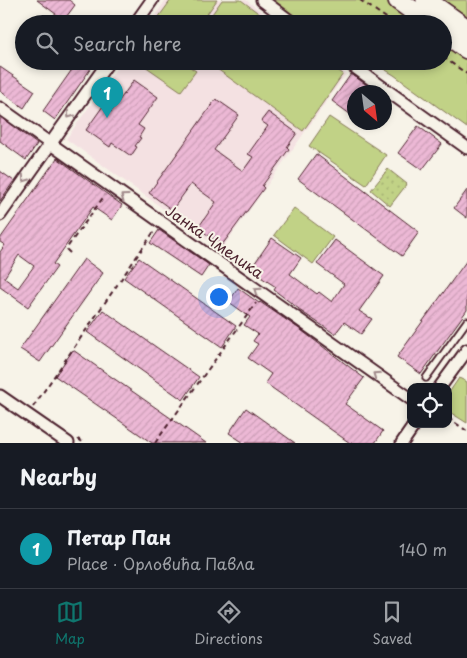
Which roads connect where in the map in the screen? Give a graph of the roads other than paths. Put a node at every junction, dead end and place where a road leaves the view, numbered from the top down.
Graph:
1 (152, 0) edge
2 (262, 0) edge
3 (398, 0) edge
4 (426, 0) edge
5 (141, 15) edge
6 (282, 15) edge
7 (419, 15) edge
8 (447, 15) edge
9 (452, 18) edge
10 (467, 29) edge
11 (452, 38) edge
12 (467, 49) edge
13 (103, 70) edge
14 (359, 70) edge
15 (0, 108) edge
16 (50, 144) junction
17 (467, 148) edge
18 (0, 215) edge
19 (467, 321) edge
20 (467, 350) edge
21 (426, 378) dead end
22 (443, 383) edge
23 (0, 396) edge
24 (407, 396) edge
25 (412, 428) edge
26 (68, 443) edge
27 (402, 443) edge

1 - 5 street
2 - 6 street
3 - 7 main road
4 - 8 main road
9 - 10 main road
11 - 12 main road
13 -> 16 street
14 - 17 street
15 - 16 street, Јанка Чмелика
16 -> 18 street
24 -> 16 street, Јанка Чмелика
19 - 21 lane
20 - 22 street
23 - 26 street
25 - 27 street

